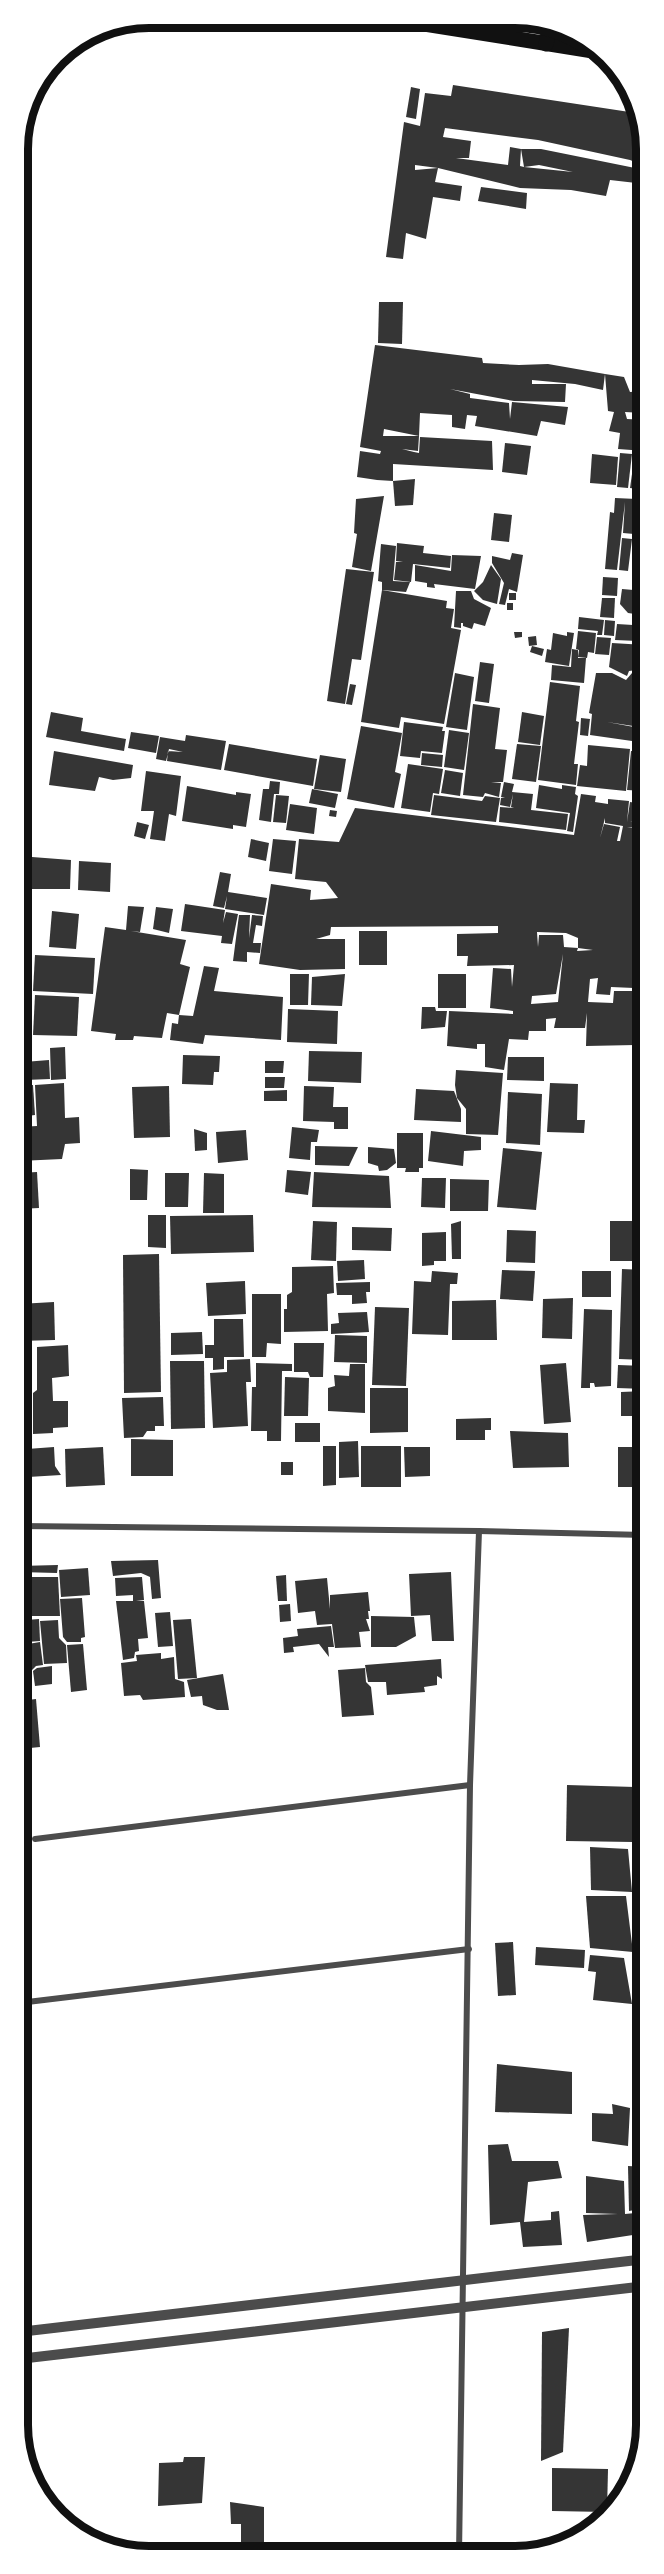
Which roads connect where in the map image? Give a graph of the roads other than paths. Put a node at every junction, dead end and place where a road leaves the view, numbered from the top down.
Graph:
1 (449, 28) edge
2 (548, 34) edge
3 (546, 44) junction
4 (583, 49) edge
5 (28, 1526) edge
6 (478, 1531) junction
7 (635, 1535) edge
8 (470, 1785) junction
9 (35, 1839) dead end
10 (469, 1950) junction
11 (28, 2002) edge
12 (635, 2260) edge
13 (465, 2280) junction
14 (635, 2287) edge
15 (464, 2307) junction
16 (28, 2331) edge
17 (28, 2358) edge
18 (459, 2546) edge

1 - 3 main road
2 - 3 main road
3 - 4 main road
5 - 6 street
6 - 7 street
6 - 8 street
8 - 9 street
8 - 10 street
10 - 11 street
10 - 13 street
12 - 13 street
13 - 15 street
13 - 16 street
14 - 15 street
15 - 17 street
15 - 18 street

